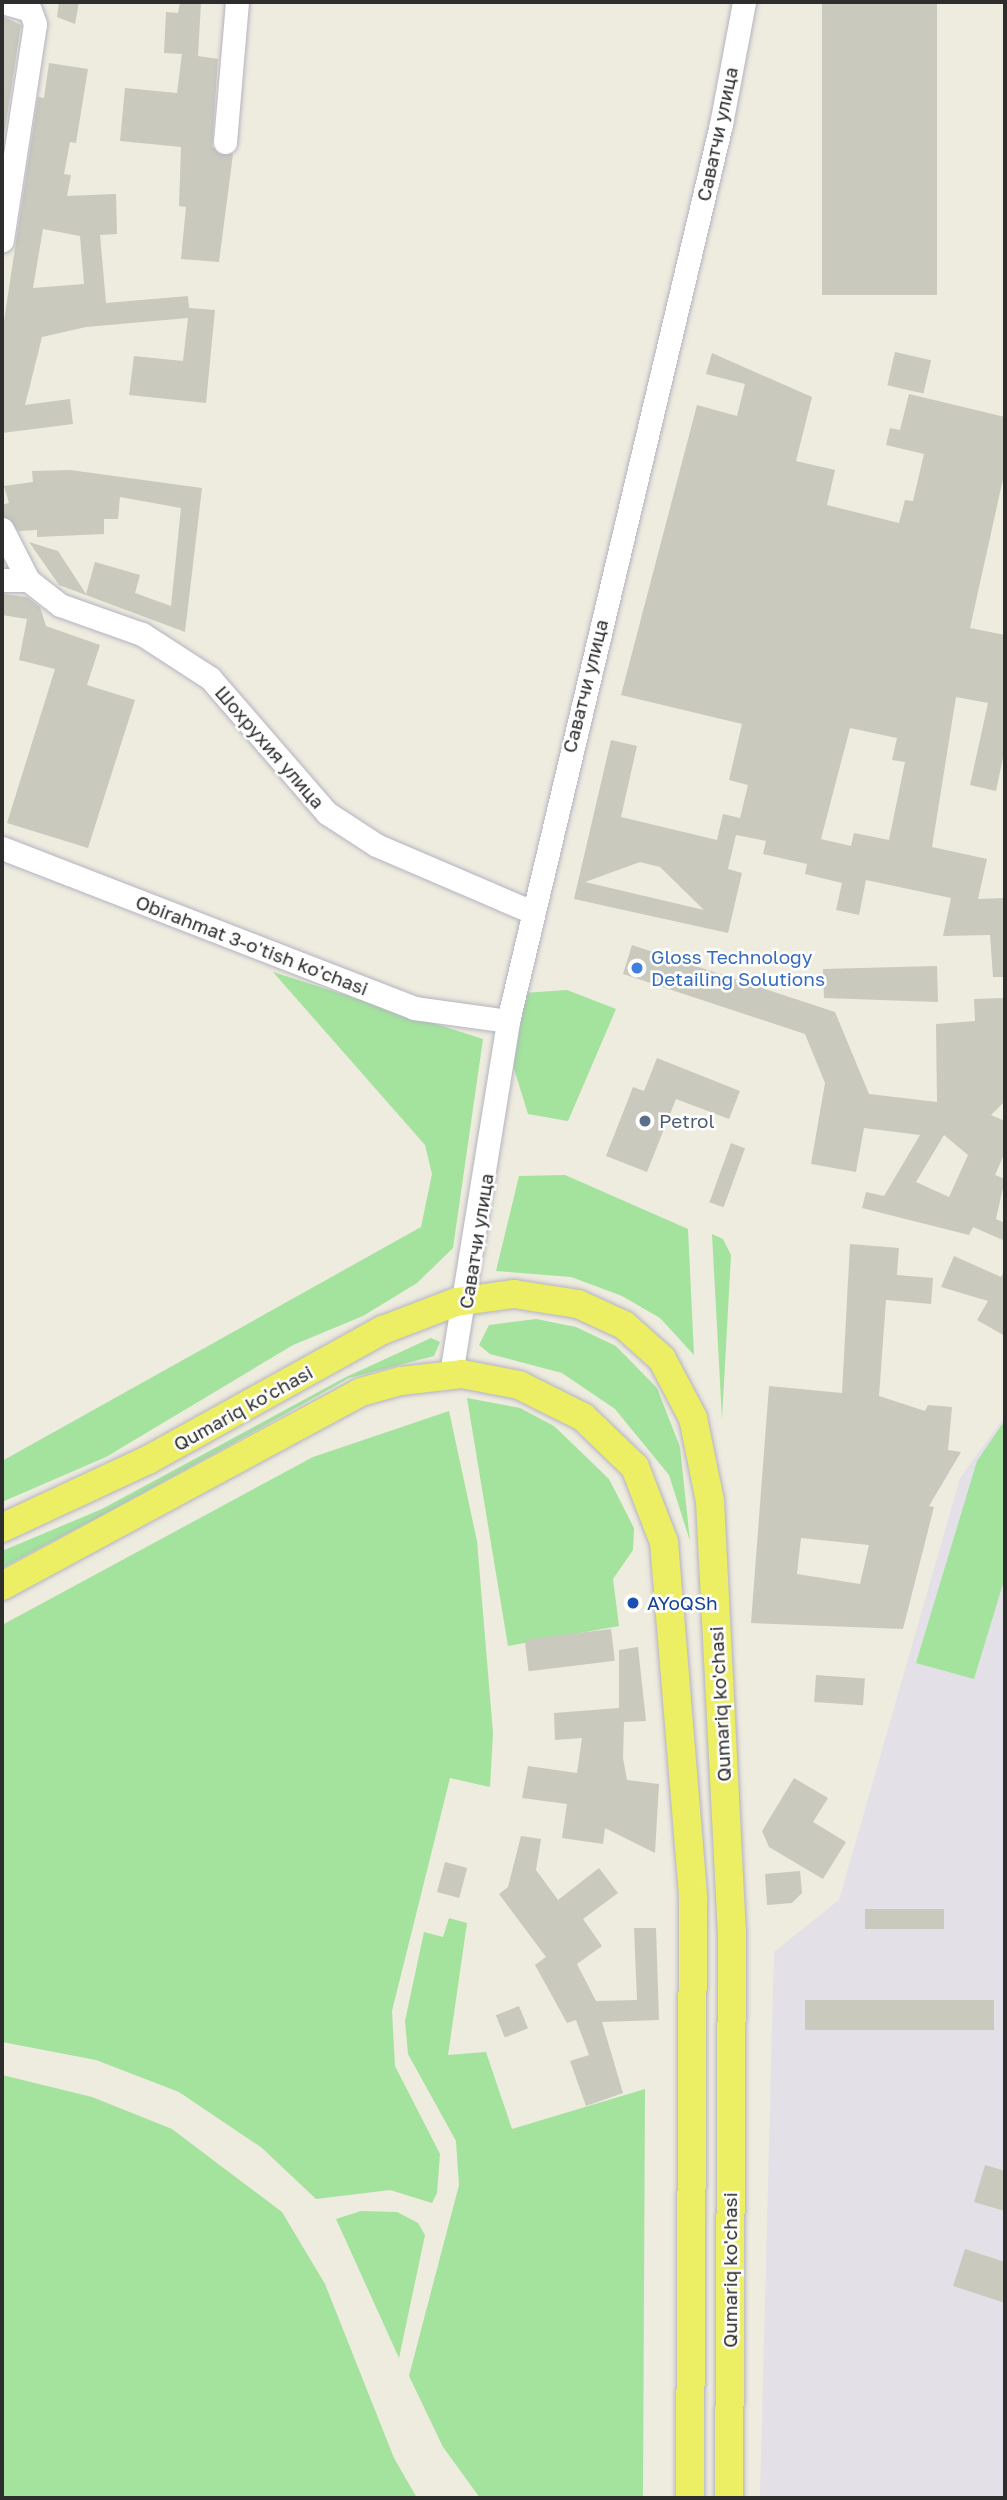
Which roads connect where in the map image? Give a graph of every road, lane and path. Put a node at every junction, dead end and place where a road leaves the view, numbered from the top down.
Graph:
1 (2, 2) edge
2 (237, 2) edge
3 (744, 2) edge
4 (225, 142) dead end
5 (2, 240) edge
6 (2, 529) edge
7 (2, 580) edge
8 (28, 580) junction
9 (2, 848) edge
10 (532, 912) junction
11 (508, 1021) junction
12 (468, 1299) junction
13 (451, 1374) junction
14 (2, 1528) edge
15 (2, 1586) edge
16 (731, 2067) junction
17 (694, 2069) junction
18 (690, 2498) edge
19 (729, 2498) edge

1 - 5 street
2 - 4 street
3 - 10 street, Саватчи улица
6 - 8 street, Шохрухия улица
7 - 8 street
8 - 10 street, Шохрухия улица
9 - 11 street, Obirahmat 3-o'tish ko'chasi
10 - 11 street, Саватчи улица
11 - 12 street, Саватчи улица
12 - 13 street, Саватчи улица
12 - 14 main road, Qumariq ko'chasi
12 - 16 main road, Qumariq ko'chasi
13 - 15 main road, Qumariq ko'chasi
13 - 17 main road, Qumariq ko'chasi
16 - 17 main road
16 - 19 main road, Qumariq ko'chasi
17 - 18 main road, Qumariq ko'chasi

